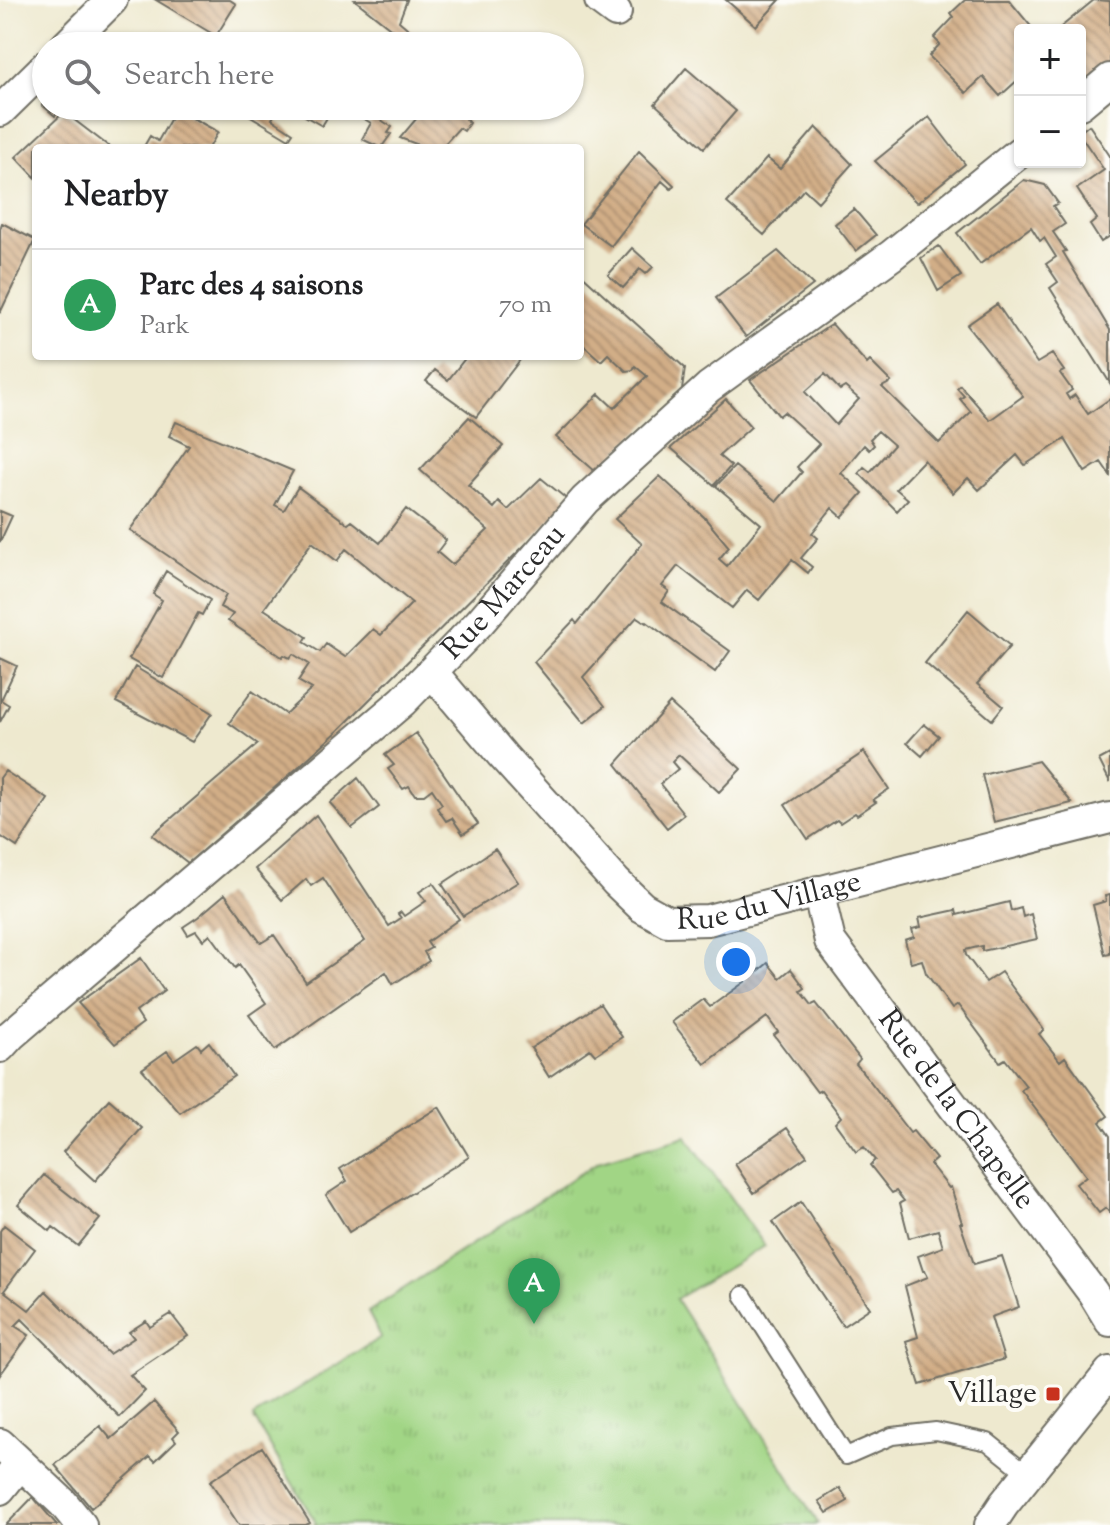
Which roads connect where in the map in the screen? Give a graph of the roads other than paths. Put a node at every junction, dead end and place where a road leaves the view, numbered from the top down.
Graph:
1 (112, 0) edge
2 (80, 32) edge
3 (1110, 79) edge
4 (32, 80) edge
5 (1086, 99) edge
6 (0, 111) edge
7 (1014, 157) edge
8 (432, 672) junction
9 (1110, 818) edge
10 (818, 891) junction
11 (0, 1047) edge
12 (743, 1295) dead end
13 (1110, 1321) edge
14 (1110, 1372) edge
15 (10, 1454) edge
16 (1028, 1474) junction
17 (0, 1489) edge
18 (81, 1525) edge
19 (990, 1525) edge

1 - 2 street
3 - 5 street
4 - 6 street
7 - 8 street, Rue Marceau
8 - 10 street, Rue du Village
8 - 11 street, Rue Marceau
9 - 10 street, Rue du Village
10 - 13 street, Rue de la Chapelle
12 - 16 lane
14 - 16 street
15 - 17 street
15 - 18 street
16 - 19 street

